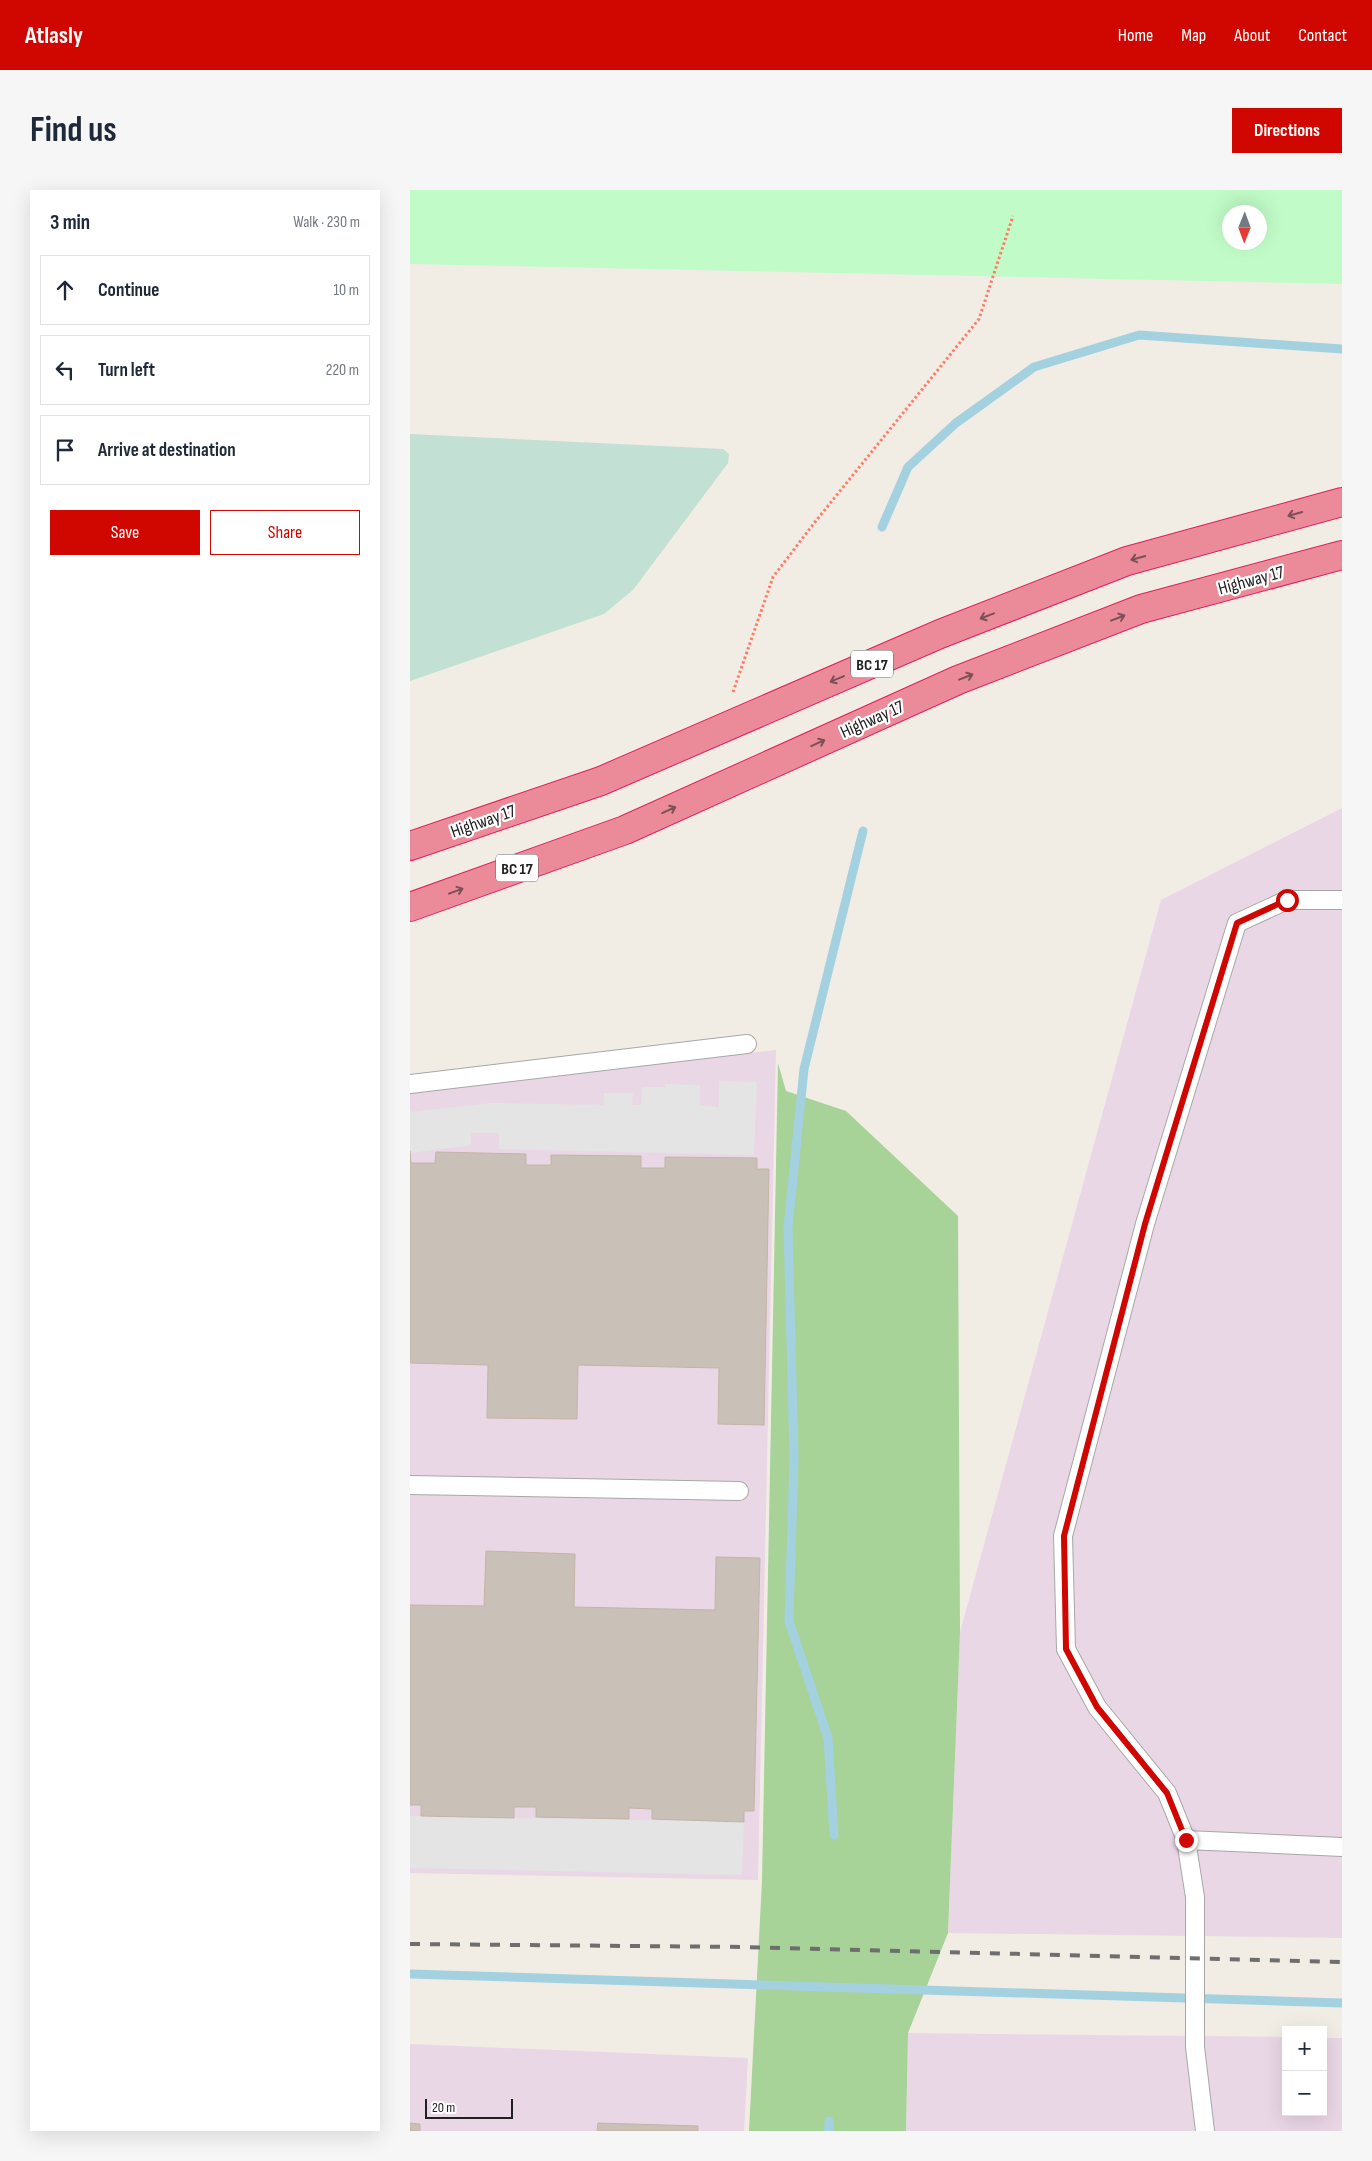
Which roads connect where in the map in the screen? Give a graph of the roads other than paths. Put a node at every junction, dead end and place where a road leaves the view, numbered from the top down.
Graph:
1 (1342, 502) edge
2 (1342, 555) edge
3 (410, 846) edge
4 (1342, 900) edge
5 (410, 907) edge
6 (747, 1044) dead end
7 (410, 1084) edge
8 (410, 1485) edge
9 (739, 1491) dead end
10 (1186, 1840) junction
11 (1342, 1847) edge
12 (1205, 2131) edge

1 -> 3 highway, Highway 17 / BC 17
5 -> 2 highway, Highway 17 / BC 17
4 - 10 lane
6 - 7 lane
8 - 9 lane
10 - 11 lane
10 - 12 lane

